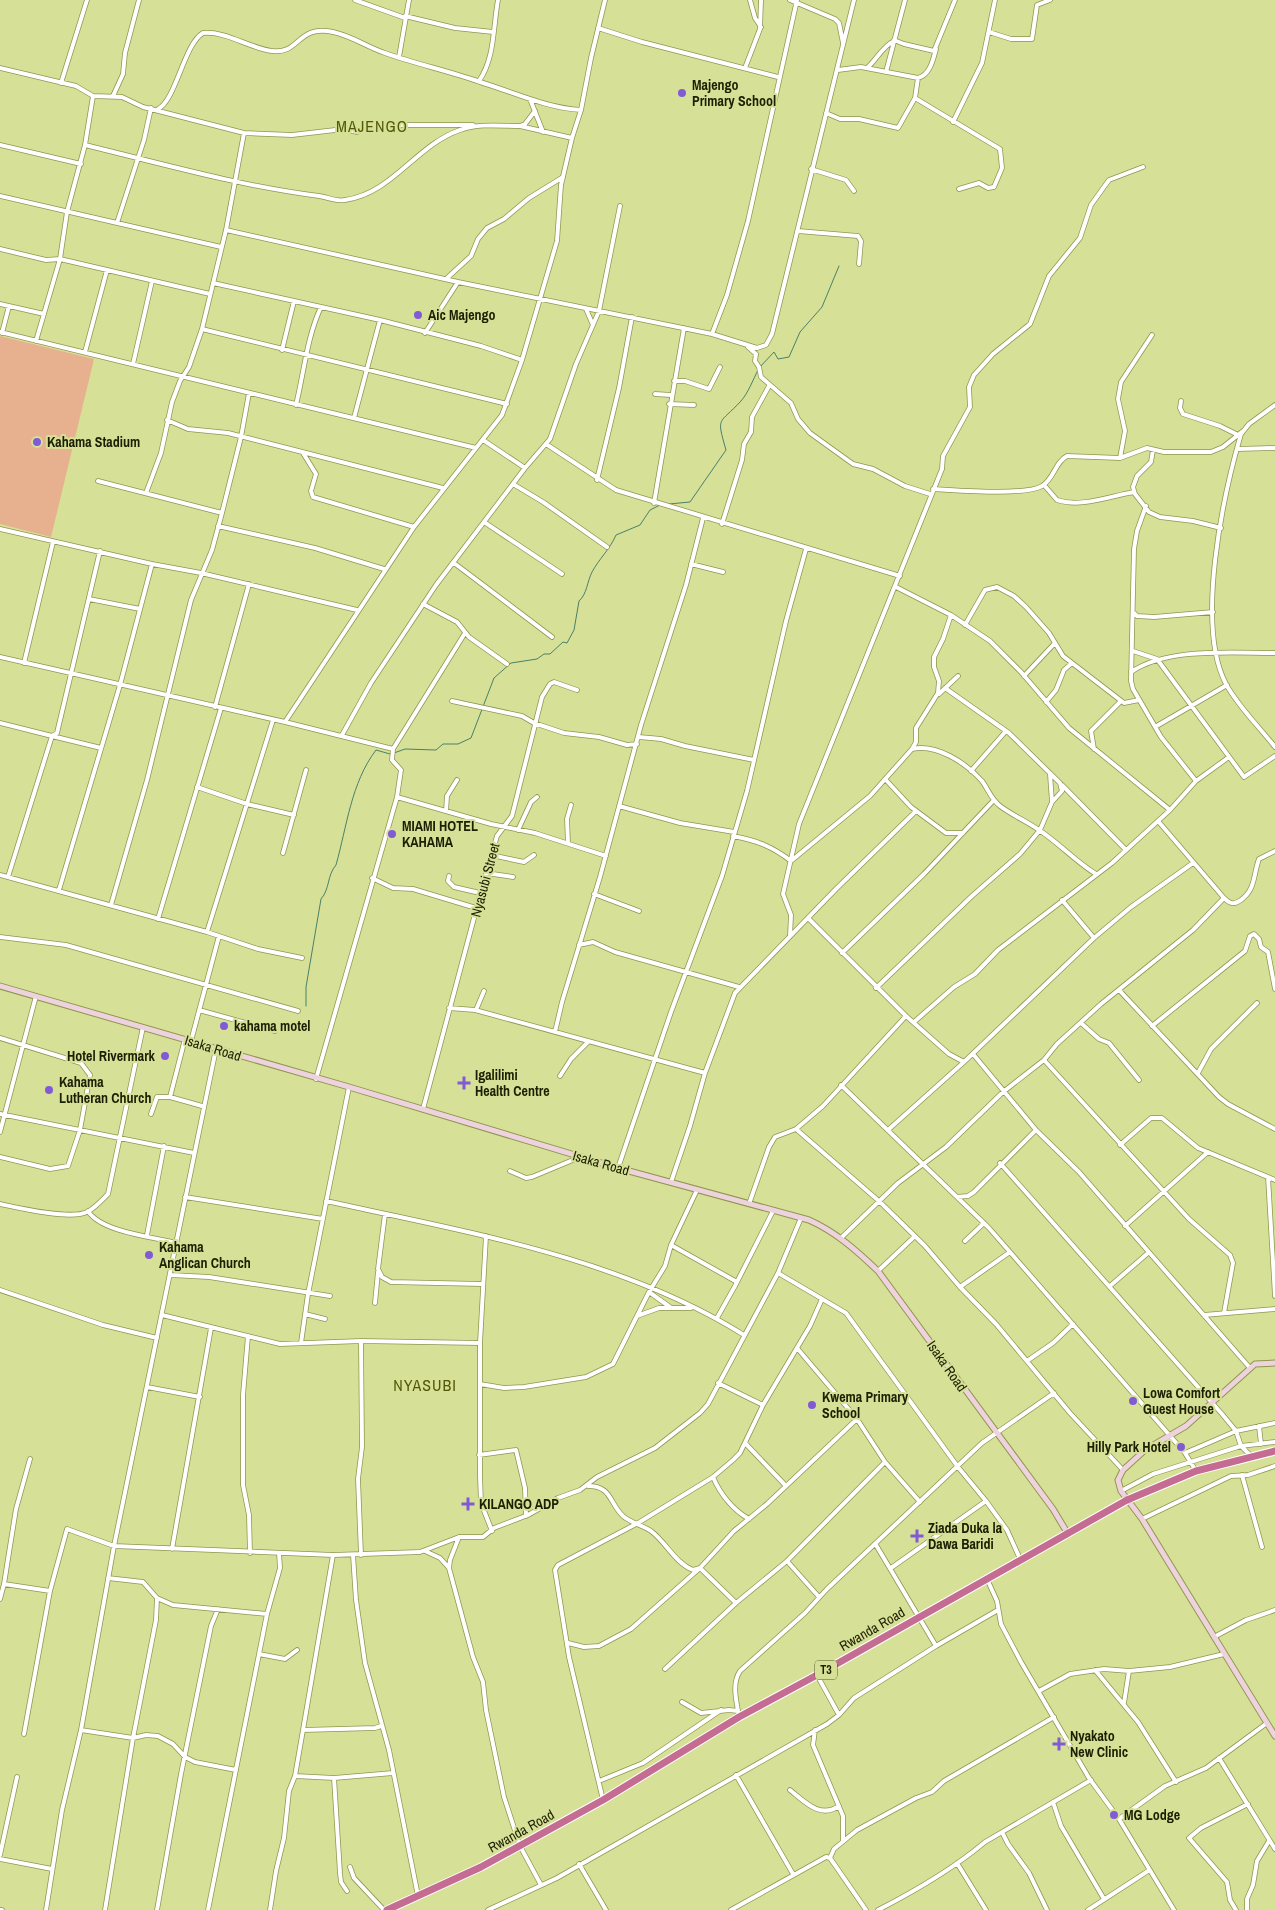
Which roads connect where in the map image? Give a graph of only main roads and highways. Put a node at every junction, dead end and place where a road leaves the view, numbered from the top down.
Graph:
1 (1275, 1451) edge
2 (397, 1908) edge
3 (385, 1910) edge

1 - 2 highway, Rwanda Road / T3
2 - 3 highway, Rwanda Road / T3

